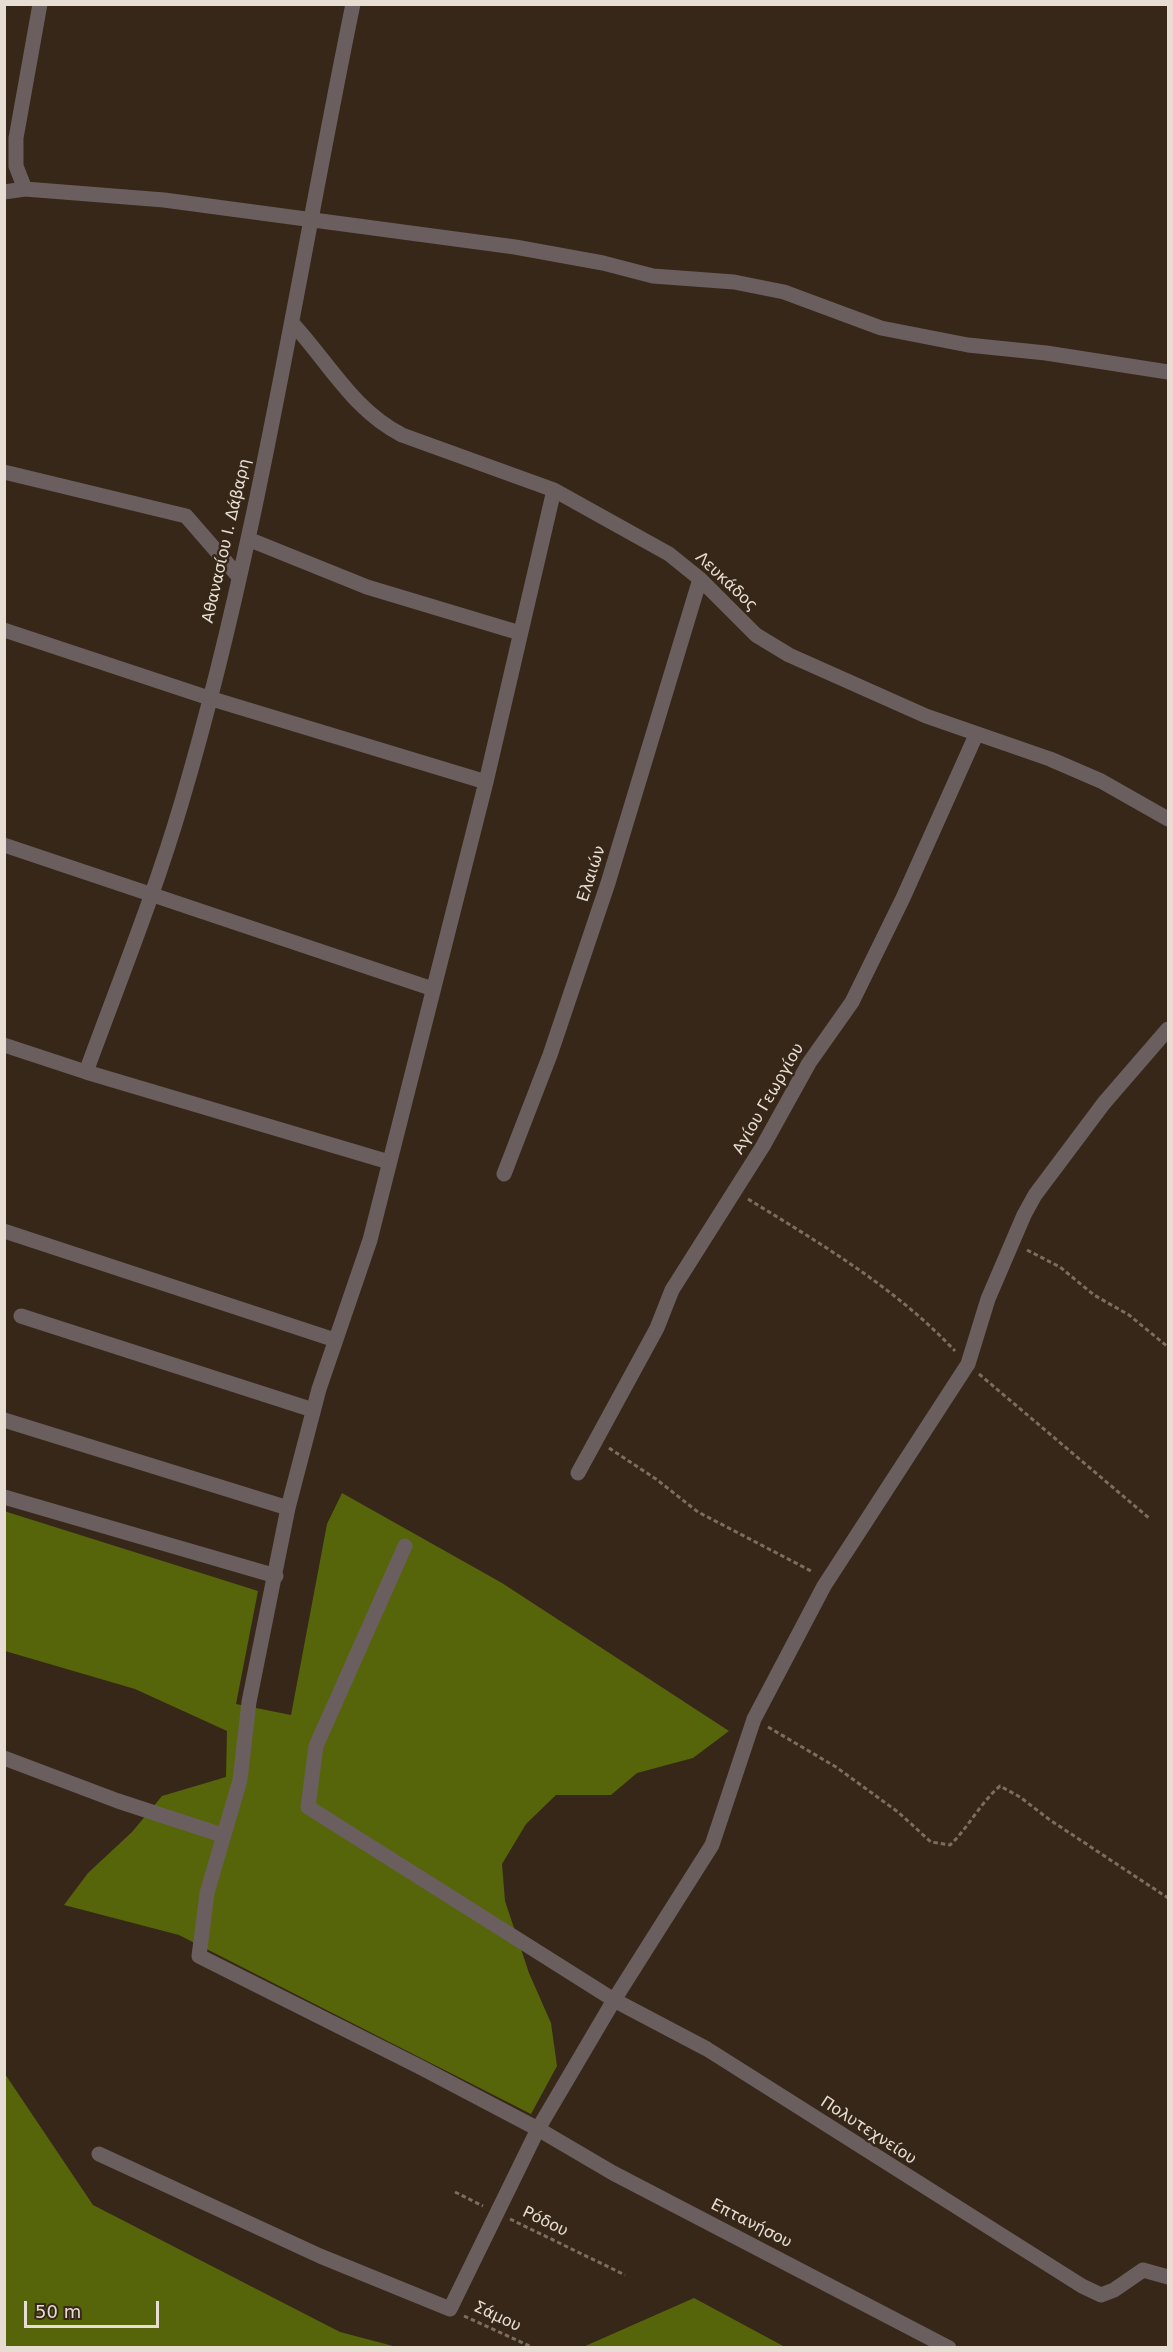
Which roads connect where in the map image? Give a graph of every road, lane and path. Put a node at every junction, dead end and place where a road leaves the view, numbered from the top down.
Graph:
1 (40, 4) edge
2 (353, 4) edge
3 (25, 189) junction
4 (4, 192) edge
5 (311, 219) junction
6 (293, 324) junction
7 (1168, 372) edge
8 (4, 472) edge
9 (554, 490) junction
10 (248, 539) junction
11 (239, 577) junction
12 (700, 579) junction
13 (4, 630) edge
14 (520, 633) junction
15 (209, 698) junction
16 (976, 735) junction
17 (486, 782) junction
18 (1168, 819) edge
19 (4, 845) edge
20 (152, 893) junction
21 (433, 989) junction
22 (1168, 1029) edge
23 (4, 1045) edge
24 (86, 1072) junction
25 (389, 1162) junction
26 (504, 1174) dead end
27 (735, 1191) junction
28 (4, 1231) edge
29 (1012, 1243) junction
30 (21, 1316) dead end
31 (335, 1340) junction
32 (1168, 1347) edge
33 (968, 1364) junction
34 (313, 1410) junction
35 (4, 1420) edge
36 (595, 1439) junction
37 (578, 1473) dead end
38 (4, 1497) edge
39 (288, 1508) junction
40 (1149, 1518) dead end
41 (405, 1546) dead end
42 (276, 1576) junction
43 (829, 1580) junction
44 (754, 1719) junction
45 (4, 1758) edge
46 (222, 1835) junction
47 (1168, 1898) edge
48 (614, 2000) junction
49 (538, 2129) junction
50 (99, 2154) dead end
51 (455, 2192) dead end
52 (497, 2212) junction
53 (625, 2275) dead end
54 (1168, 2277) edge
55 (450, 2309) junction
56 (534, 2348) edge
57 (949, 2348) edge

1 - 3 street
2 - 5 street, Αθανασίου Ι. Δάβαρη
3 - 4 street
3 - 5 street
5 - 6 street, Αθανασίου Ι. Δάβαρη
5 - 7 street
6 - 9 street, Λευκάδος
6 - 10 street, Αθανασίου Ι. Δάβαρη
8 - 11 street
9 - 12 street, Λευκάδος
9 - 14 street
10 - 11 street, Αθανασίου Ι. Δάβαρη
10 - 14 street
11 - 15 street, Αθανασίου Ι. Δάβαρη
12 - 16 street, Λευκάδος
12 - 26 street, Ελαιών
13 - 15 street
14 - 17 street
15 - 17 street
15 - 20 street, Αθανασίου Ι. Δάβαρη
16 - 18 street, Λευκάδος
16 - 27 street, Αγίου Γεωργίου
17 - 21 street
19 - 20 street
20 - 21 street
20 - 24 street, Αθανασίου Ι. Δάβαρη
21 - 25 street
22 - 29 street
23 - 24 street
24 - 25 street
25 - 31 street
27 - 33 path
27 - 36 street, Αγίου Γεωργίου
28 - 31 street
29 - 32 path
29 - 33 street
30 - 34 street
31 - 34 street
33 - 40 path
33 - 43 street
34 - 39 street
35 - 39 street
36 - 37 street, Αγίου Γεωργίου
36 - 43 path
38 - 42 street
39 - 42 street
41 - 48 street, Πολυτεχνείου
42 - 46 street
43 - 44 street
44 - 47 path
44 - 48 street
45 - 46 street
46 - 49 street, Επτανήσου
48 - 49 street
48 - 54 street, Πολυτεχνείου
49 - 52 street
49 - 57 street, Επτανήσου
50 - 55 street
51 - 52 path, Ρόδου
52 - 53 path, Ρόδου
52 - 55 street
55 - 56 path, Σάμου

